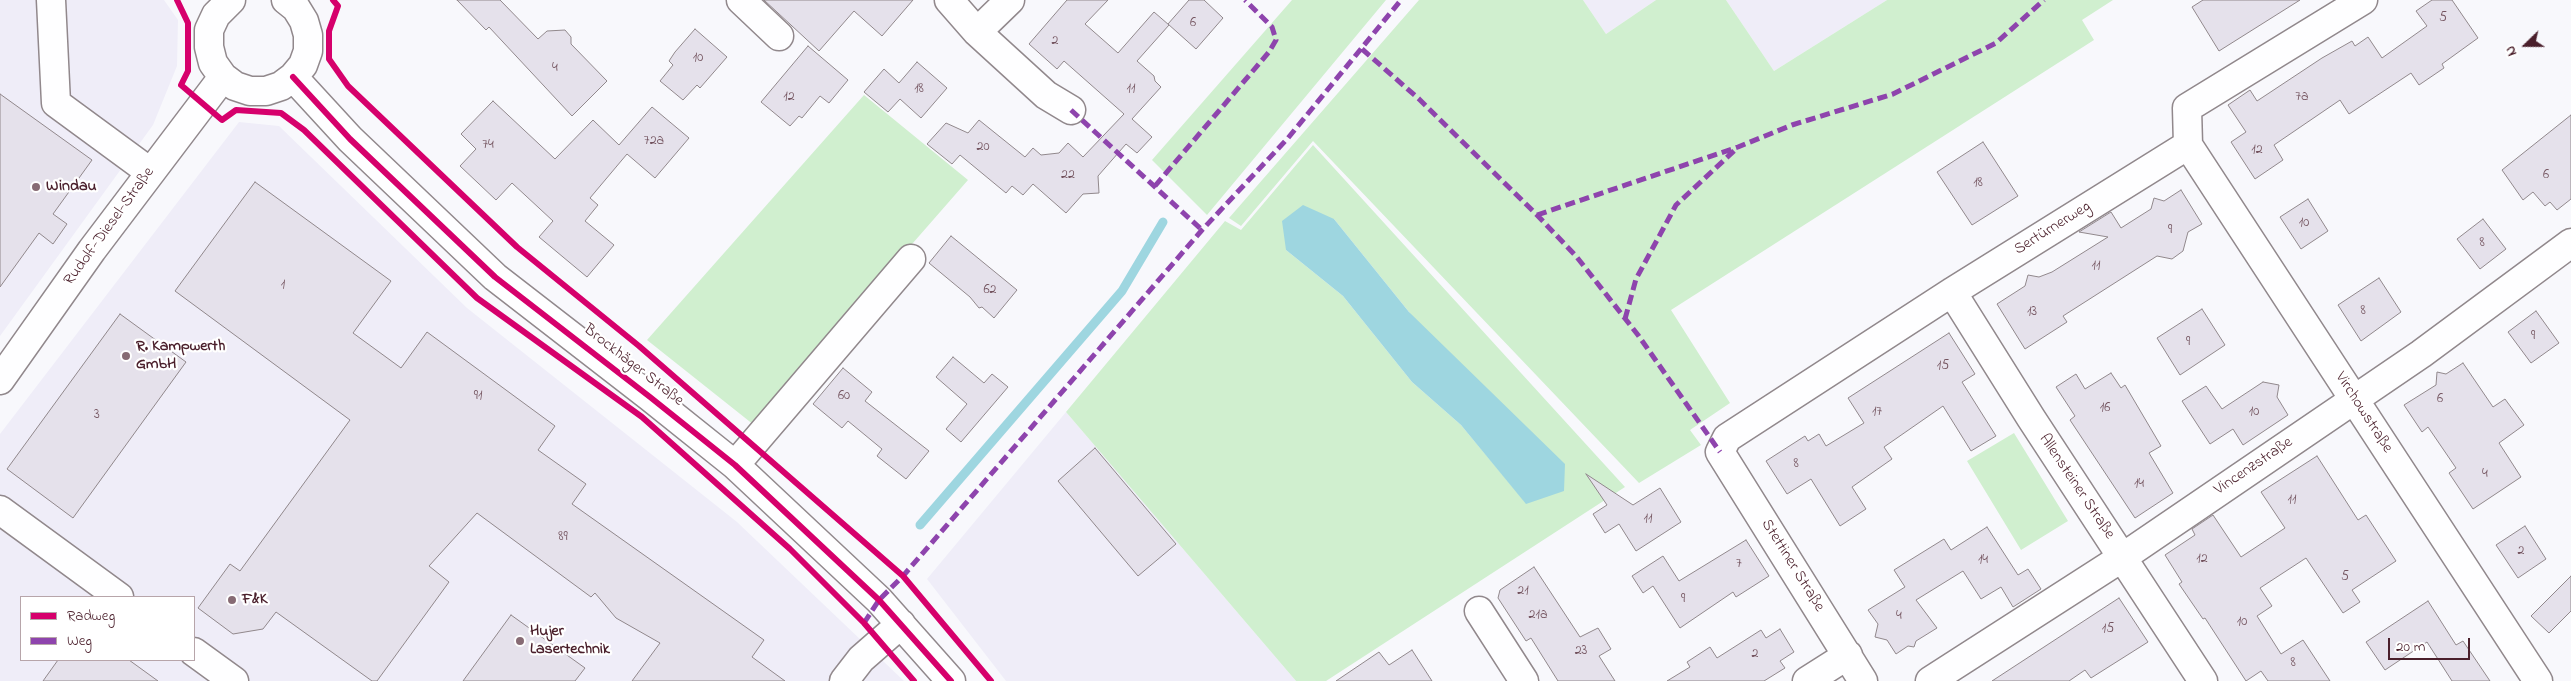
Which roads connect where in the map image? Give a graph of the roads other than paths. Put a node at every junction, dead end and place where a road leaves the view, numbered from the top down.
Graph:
1 (51, 0) edge
2 (741, 0) edge
3 (950, 0) edge
4 (1010, 0) edge
5 (2363, 0) edge
6 (228, 1) edge
7 (295, 3) edge
8 (977, 32) junction
9 (780, 36) dead end
10 (223, 77) junction
11 (293, 78) junction
12 (1071, 110) dead end
13 (2188, 144) junction
14 (150, 172) junction
15 (2571, 243) edge
16 (911, 259) dead end
17 (1952, 292) junction
18 (0, 380) edge
19 (2353, 399) junction
20 (1720, 452) joint
21 (735, 465) junction
22 (0, 510) edge
23 (2123, 557) junction
24 (118, 596) edge
25 (1479, 611) dead end
26 (901, 624) junction
27 (195, 653) edge
28 (1848, 655) junction
29 (234, 681) edge
30 (844, 681) edge
31 (951, 681) edge
32 (1524, 681) edge
33 (1807, 681) edge
34 (1863, 681) edge
35 (1930, 681) edge
36 (2203, 681) edge
37 (2538, 681) edge

1 - 14 street
2 - 9 street
3 - 8 street
4 - 8 street
5 - 13 street
6 - 10 street
7 - 11 street
8 - 12 street
10 - 11 street
10 - 14 street, Rudolf-Diesel-Straße
11 - 21 street, Brockhäger Straße
13 - 17 street, Sertürnerweg
13 - 19 street, Virchowstraße
14 - 18 street, Rudolf-Diesel-Straße
15 - 19 street, Vincenzstraße
16 - 21 street
17 - 20 street, Sertürnerweg
17 - 23 street, Allensteiner Straße
19 - 23 street, Vincenzstraße
19 - 37 street, Virchowstraße
20 - 28 street, Stettiner Straße
21 - 26 street, Brockhäger Straße
22 - 24 street
23 - 35 street, Vincenzstraße
23 - 36 street, Allensteiner Straße
25 - 32 street
26 - 30 street
26 - 31 street, Brockhäger Straße
27 - 29 street
28 - 33 street
28 - 34 street, Stettiner Straße

